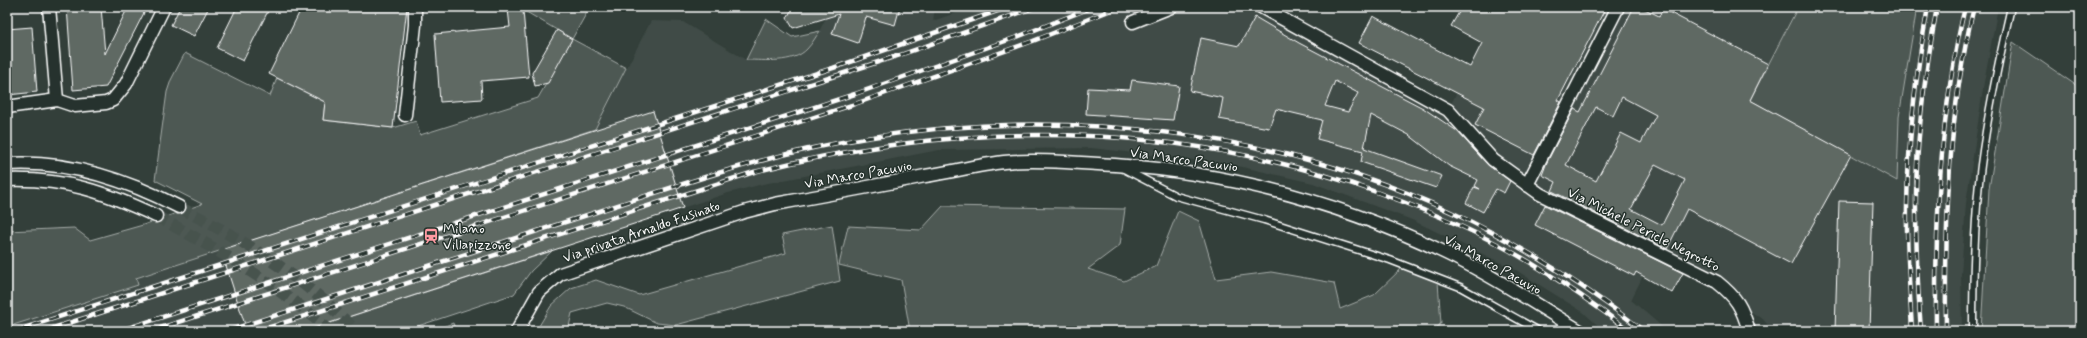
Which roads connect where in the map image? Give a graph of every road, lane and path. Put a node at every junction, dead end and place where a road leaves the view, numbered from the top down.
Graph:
1 (49, 7) edge
2 (164, 7) edge
3 (415, 7) edge
4 (1171, 7) edge
5 (1261, 7) edge
6 (1618, 7) edge
7 (2011, 7) edge
8 (1133, 22) dead end
9 (57, 100) junction
10 (7, 107) edge
11 (405, 115) dead end
12 (7, 164) edge
13 (1117, 166) junction
14 (7, 180) edge
15 (1526, 185) junction
16 (179, 207) tunnel mouth
17 (754, 209) joint
18 (156, 216) tunnel mouth
19 (517, 331) edge
20 (1539, 331) edge
21 (1580, 331) edge
22 (1749, 331) edge
23 (1973, 331) edge

1 - 9 street
2 - 9 street
3 - 11 street
4 - 8 street
5 - 15 street, Via Michele Pericle Negrotto
6 - 15 street
7 - 23 lane
9 - 10 street
12 - 16 street
13 - 17 street, Via Marco Pacuvio
13 - 20 lane
13 - 21 street, Via Marco Pacuvio
14 - 18 street
15 - 22 street, Via Michele Pericle Negrotto
17 - 19 street, Via privata Arnaldo Fusinato

